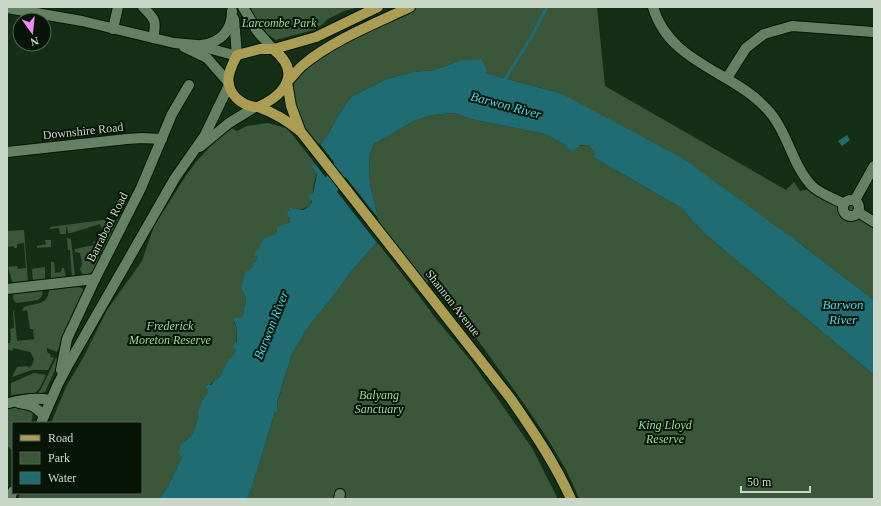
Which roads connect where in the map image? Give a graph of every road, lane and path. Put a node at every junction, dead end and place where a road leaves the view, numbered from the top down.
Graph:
1 (118, 7) edge
2 (143, 7) edge
3 (242, 7) edge
4 (378, 7) edge
5 (410, 7) edge
6 (653, 7) edge
7 (7, 8) edge
8 (232, 9) edge
9 (113, 29) junction
10 (873, 32) edge
11 (153, 38) junction
12 (174, 43) junction
13 (197, 45) junction
14 (273, 49) junction
15 (237, 55) junction
16 (727, 78) junction
17 (288, 82) junction
18 (229, 84) junction
19 (189, 85) dead end
20 (256, 107) junction
21 (301, 132) junction
22 (162, 139) junction
23 (7, 152) edge
24 (190, 157) junction
25 (874, 166) edge
26 (855, 200) junction
27 (844, 204) junction
28 (858, 212) junction
29 (874, 222) edge
30 (95, 279) junction
31 (7, 289) edge
32 (58, 384) junction
33 (50, 400) junction
34 (8, 403) edge
35 (42, 419) edge
36 (571, 499) edge

1 - 9 street
2 - 11 street
3 - 14 street
4 - 14 main road
5 - 17 main road
6 - 16 street
7 - 9 street
8 - 13 street
8 - 15 street
9 - 11 street
10 - 16 street
11 - 12 street
12 - 13 street
12 - 18 street
13 - 15 street
14 - 15 main road
14 - 17 main road
15 - 18 main road
16 - 27 street
17 - 20 main road
17 - 21 main road, Shannon Avenue
18 - 20 main road
18 - 24 street, Barrabool Road
19 - 22 street, Barrabool Road
20 - 21 main road, Shannon Avenue
20 - 24 street, Barrabool Road
21 - 36 main road, Shannon Avenue
22 - 23 street, Downshire Road
22 - 30 street, Barrabool Road
24 - 32 street, Barrabool Road
25 - 26 street
26 - 27 street
26 - 28 street
27 - 28 street
28 - 29 street
30 - 31 street
30 - 32 street, Barrabool Road
32 - 33 street, Barrabool Road
33 - 34 street
33 - 35 street, Barrabool Road
34 - 35 street

